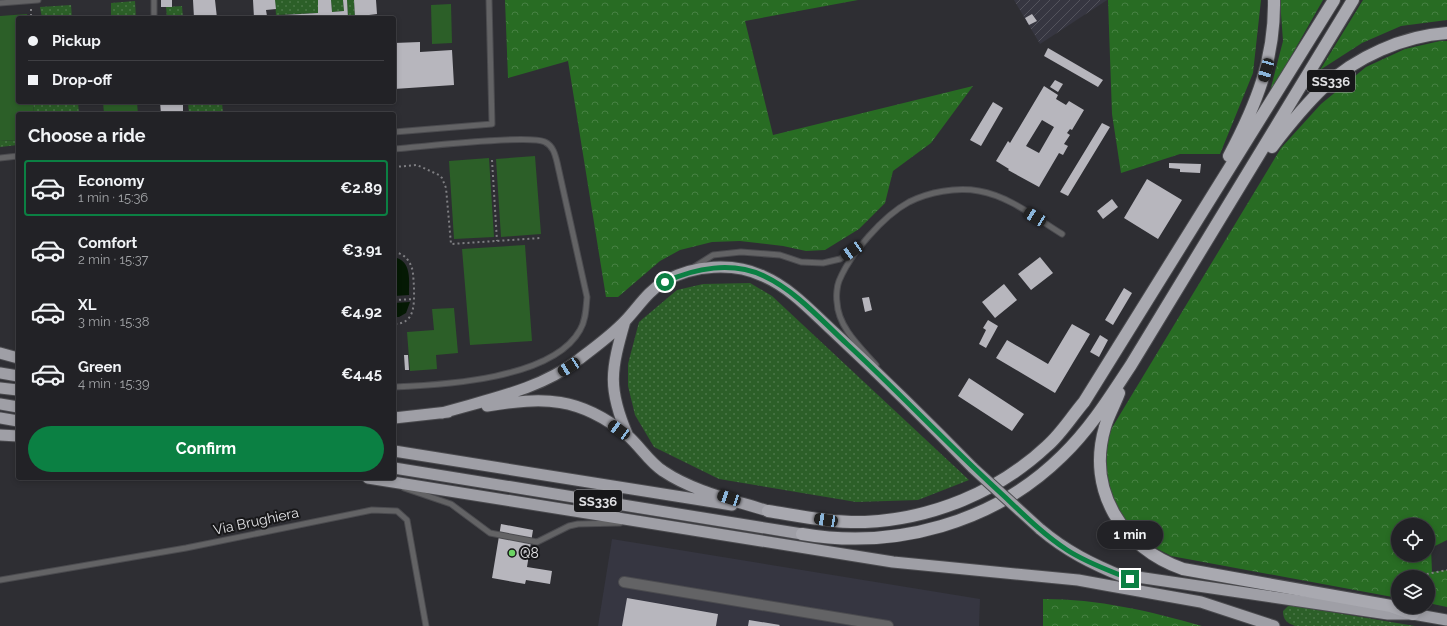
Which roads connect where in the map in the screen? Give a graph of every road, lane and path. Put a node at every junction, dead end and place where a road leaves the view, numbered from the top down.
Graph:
1 (38, 0) edge
2 (154, 0) edge
3 (489, 0) edge
4 (1274, 0) edge
5 (1334, 0) edge
6 (1353, 0) edge
7 (0, 2) edge
8 (154, 16) edge
9 (1447, 33) edge
10 (396, 132) edge
11 (396, 149) edge
12 (16, 156) edge
13 (0, 158) edge
14 (492, 160) dead end
15 (396, 166) edge
16 (1247, 177) junction
17 (1194, 227) junction
18 (1062, 234) dead end
19 (541, 238) dead end
20 (497, 241) junction
21 (863, 244) junction
22 (396, 253) edge
23 (682, 274) junction
24 (414, 299) junction
25 (396, 300) edge
26 (626, 321) junction
27 (396, 324) edge
28 (0, 353) edge
29 (16, 357) edge
30 (1132, 365) junction
31 (0, 374) edge
32 (16, 376) edge
33 (396, 387) edge
34 (0, 388) edge
35 (16, 390) edge
36 (899, 393) junction
37 (0, 404) edge
38 (16, 407) edge
39 (442, 413) junction
40 (0, 418) edge
41 (396, 418) edge
42 (16, 421) edge
43 (628, 436) junction
44 (396, 451) edge
45 (396, 468) edge
46 (376, 480) edge
47 (379, 480) edge
48 (768, 511) junction
49 (646, 523) junction
50 (802, 534) joint
51 (1447, 570) edge
52 (1435, 572) edge
53 (1117, 574) junction
54 (0, 580) edge
55 (624, 582) dead end
56 (1175, 596) junction
57 (1391, 606) edge
58 (1391, 614) edge
59 (1413, 614) edge
60 (1447, 620) edge
61 (426, 626) edge
62 (888, 626) edge
63 (1274, 626) edge

1 - 7 lane
2 - 8 lane
3 - 10 lane
4 - 17 highway
5 - 17 highway
6 - 16 highway, SS336
9 - 16 highway, SS336
11 - 33 lane
12 - 13 lane
14 - 20 path
15 - 20 path
16 - 30 highway
17 - 48 highway
18 - 21 lane
19 - 20 path
21 - 23 lane
21 - 36 lane
22 - 24 path
23 - 26 highway
23 - 36 highway
24 - 25 path
24 - 27 path
26 - 39 highway
26 - 43 highway
28 - 29 highway
30 - 50 highway
30 - 57 highway
31 - 32 highway
34 - 35 highway
36 - 53 highway, bridge
37 - 38 highway
39 - 41 highway
39 - 43 highway
40 - 42 highway
43 - 48 highway
44 - 48 highway, SS336
45 - 50 highway, SS336
46 - 49 lane
47 - 49 highway
49 - 56 highway
51 - 52 path
53 - 56 highway
53 - 58 highway
54 - 61 lane, Via Brughiera
55 - 62 street
56 - 63 highway
59 - 60 highway

